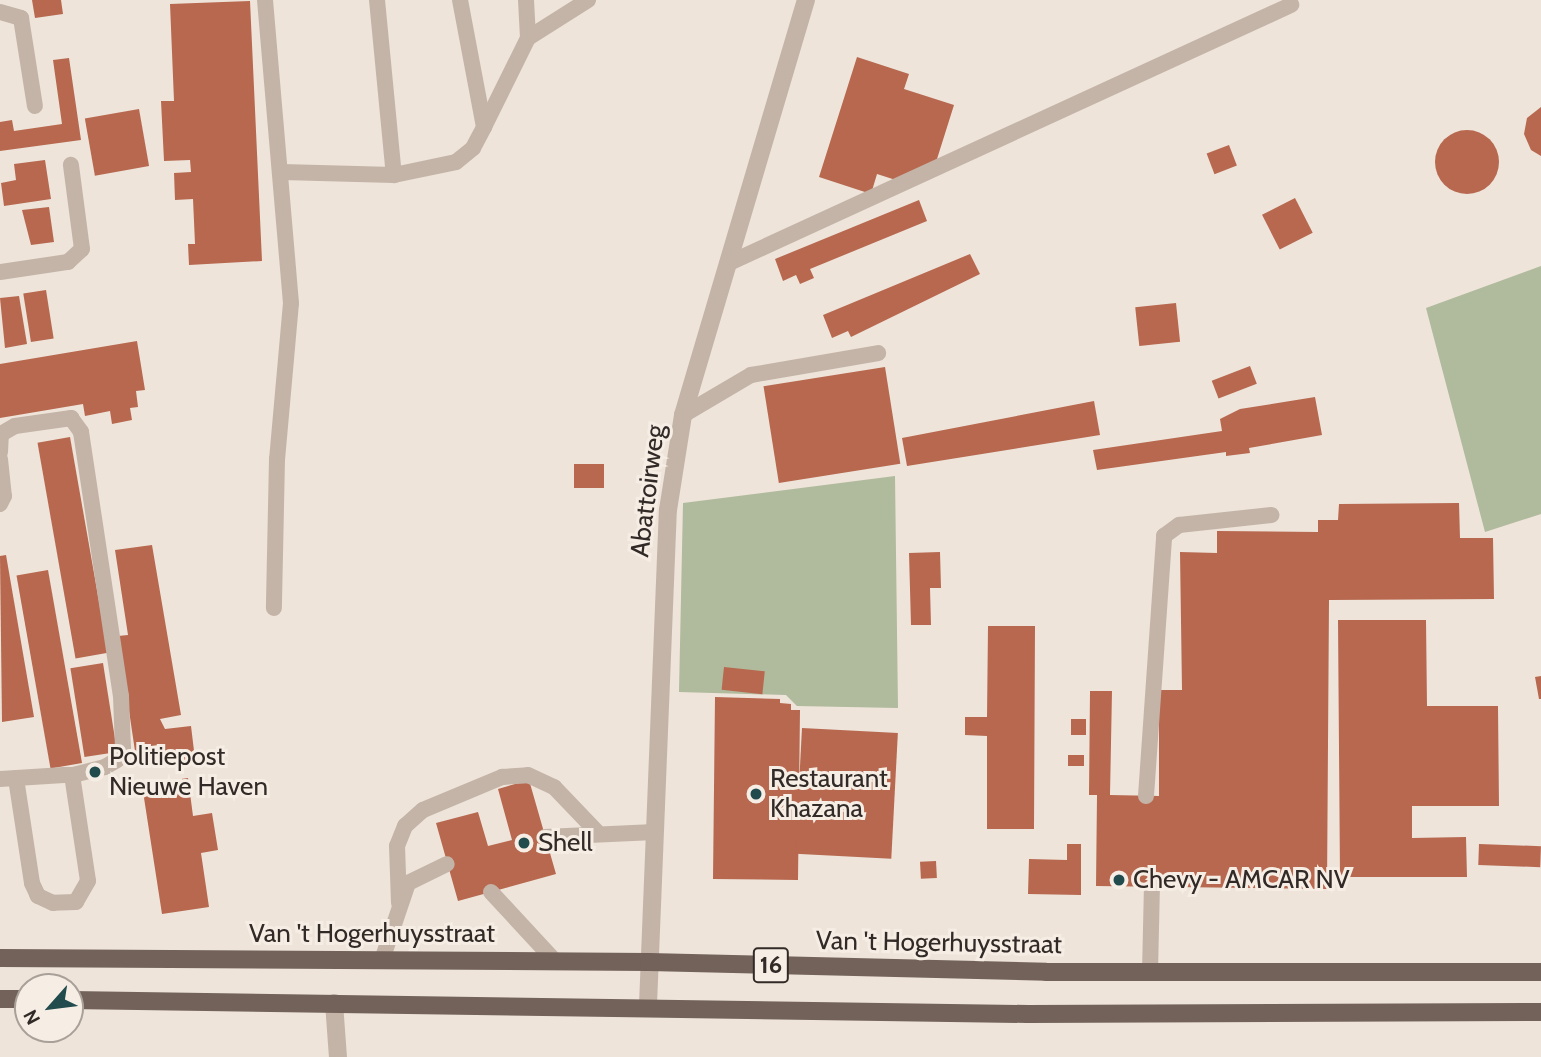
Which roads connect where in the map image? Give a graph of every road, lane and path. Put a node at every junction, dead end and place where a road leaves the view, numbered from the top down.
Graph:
1 (265, 0) edge
2 (377, 0) edge
3 (460, 0) edge
4 (526, 0) edge
5 (589, 0) edge
6 (806, 0) edge
7 (1291, 5) dead end
8 (0, 12) edge
9 (528, 38) junction
10 (35, 106) dead end
11 (484, 127) junction
12 (71, 165) dead end
13 (282, 172) junction
14 (394, 175) junction
15 (727, 264) junction
16 (0, 272) edge
17 (878, 353) dead end
18 (683, 415) junction
19 (0, 452) edge
20 (0, 459) edge
21 (0, 504) edge
22 (1271, 515) dead end
23 (274, 608) dead end
24 (72, 775) junction
25 (8, 779) edge
26 (1146, 796) dead end
27 (655, 831) junction
28 (599, 834) junction
29 (545, 837) dead end
30 (447, 864) dead end
31 (1152, 887) dead end
32 (491, 892) dead end
33 (399, 903) junction
34 (0, 958) edge
35 (382, 960) junction
36 (555, 961) junction
37 (649, 962) junction
38 (1150, 972) junction
39 (1541, 972) edge
40 (84, 1000) edge
41 (334, 1003) junction
42 (648, 1005) junction
43 (1541, 1012) edge
44 (338, 1057) edge

1 - 13 lane
2 - 14 lane
3 - 11 lane
4 - 9 lane
5 - 9 lane
6 - 15 street, Abattoirweg
7 - 15 lane
8 - 10 lane
9 - 11 lane
11 - 14 lane
12 - 16 lane
13 - 14 lane
13 - 23 lane
15 - 18 street, Abattoirweg
17 - 18 lane
18 - 27 street, Abattoirweg
19 - 24 lane
20 - 21 lane
22 - 26 lane
24 - 25 lane
24 - 25 lane
27 - 28 lane
27 - 37 street, Abattoirweg
28 - 29 lane
28 - 33 lane
30 - 33 lane
31 - 38 lane
32 - 36 lane
33 - 35 lane
34 - 35 main road, Van 't Hogerhuysstraat / 16
35 - 36 main road, Van 't Hogerhuysstraat / 16
36 - 37 main road, Van 't Hogerhuysstraat / 16
37 - 38 main road, Van 't Hogerhuysstraat / 16
37 - 42 street, Abattoirweg
38 - 39 main road, Van 't Hogerhuysstraat / 16
40 - 41 main road, 16
41 - 42 main road, 16
41 - 44 street
42 - 43 main road, 16

